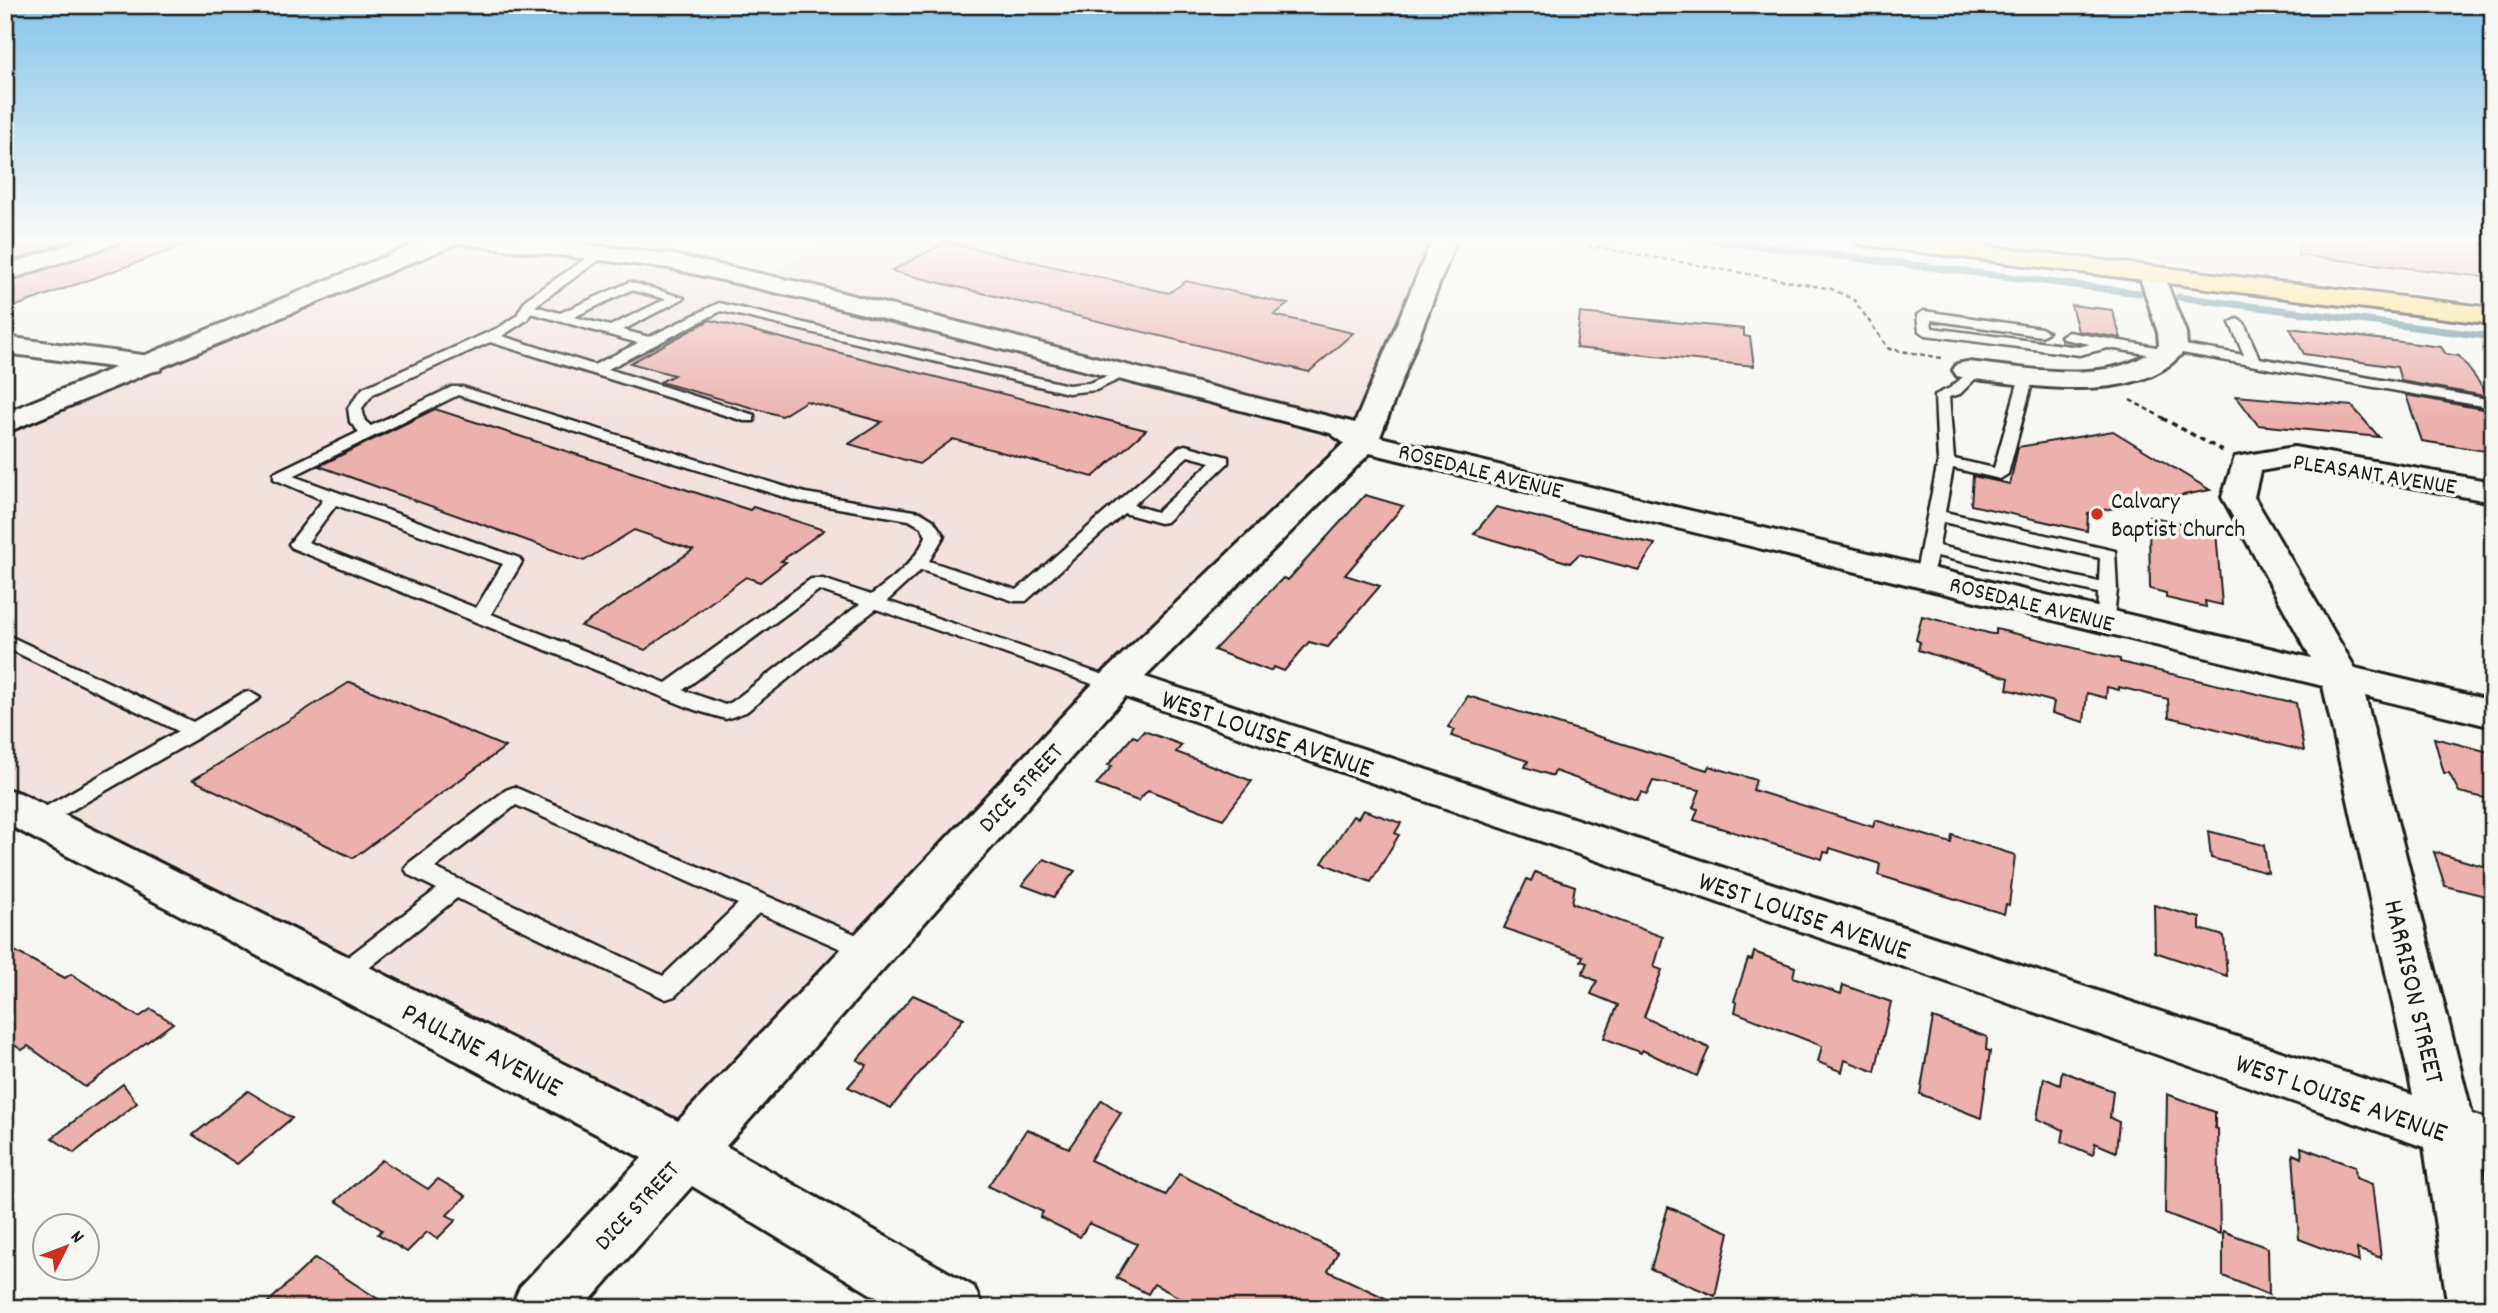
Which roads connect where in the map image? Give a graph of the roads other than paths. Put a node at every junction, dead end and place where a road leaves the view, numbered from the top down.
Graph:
1 (304, 299) edge
2 (539, 299) edge
3 (601, 299) edge
4 (675, 299) edge
5 (836, 299) edge
6 (1420, 299) edge
7 (2160, 299) edge
8 (2357, 299) edge
9 (527, 308) junction
10 (2493, 316) edge
11 (562, 317) junction
12 (2237, 323) dead end
13 (611, 331) junction
14 (2041, 332) dead end
15 (2068, 336) dead end
16 (490, 337) junction
17 (652, 342) junction
18 (2108, 344) junction
19 (5, 345) edge
20 (2170, 350) junction
21 (2254, 362) junction
22 (150, 364) junction
23 (595, 370) junction
24 (1971, 370) joint
25 (1126, 373) junction
26 (2027, 376) junction
27 (2493, 404) edge
28 (748, 418) dead end
29 (5, 424) edge
30 (369, 433) junction
31 (1363, 442) junction
32 (1946, 463) junction
33 (2493, 492) edge
34 (333, 498) junction
35 (1122, 507) junction
36 (1936, 515) junction
37 (918, 563) junction
38 (1927, 563) junction
39 (872, 603) junction
40 (2107, 605) junction
41 (481, 616) junction
42 (5, 640) edge
43 (2341, 677) junction
44 (1116, 683) junction
45 (669, 691) junction
46 (250, 698) dead end
47 (2493, 714) edge
48 (194, 731) junction
49 (22, 812) edge
50 (455, 887) junction
51 (755, 902) junction
52 (869, 951) junction
53 (341, 976) junction
54 (2471, 1139) edge
55 (685, 1152) junction
56 (542, 1308) edge
57 (952, 1308) edge
58 (2479, 1308) edge

1 - 22 street
2 - 9 lane
3 - 11 lane
4 - 13 lane
5 - 25 street, ROSEDALE AVENUE
6 - 31 street, DICE STREET
7 - 20 street
8 - 10 main road
9 - 11 lane
9 - 16 lane
11 - 13 lane
12 - 21 lane
13 - 17 lane
14 - 18 lane
15 - 18 lane
16 - 23 lane
16 - 30 lane
17 - 23 lane
17 - 25 lane
18 - 20 lane
19 - 22 street
20 - 21 lane
20 - 26 street
21 - 27 lane
22 - 29 street
23 - 28 lane
24 - 26 street
24 - 32 lane
25 - 31 street, ROSEDALE AVENUE
26 - 32 lane
30 - 34 lane
30 - 37 lane
31 - 38 street, ROSEDALE AVENUE
31 - 44 street, DICE STREET
32 - 36 lane
33 - 43 street, PLEASANT AVENUE
34 - 41 lane
34 - 41 lane
35 - 35 lane
35 - 37 lane
36 - 38 lane
36 - 40 lane
37 - 39 lane
38 - 40 street, ROSEDALE AVENUE
39 - 44 lane
39 - 45 lane
39 - 45 lane
40 - 43 street, ROSEDALE AVENUE
41 - 45 lane
42 - 48 lane
43 - 47 street, ROSEDALE AVENUE
43 - 54 street, HARRISON STREET
44 - 52 street, DICE STREET
44 - 54 street, WEST LOUISE AVENUE
46 - 48 lane
48 - 49 lane
49 - 53 street, PAULINE AVENUE
50 - 51 lane
50 - 51 lane
50 - 53 lane
51 - 52 lane
52 - 55 street, DICE STREET
53 - 55 street, PAULINE AVENUE
54 - 58 street, HARRISON STREET
55 - 56 street, DICE STREET
55 - 57 street, PAULINE AVENUE

